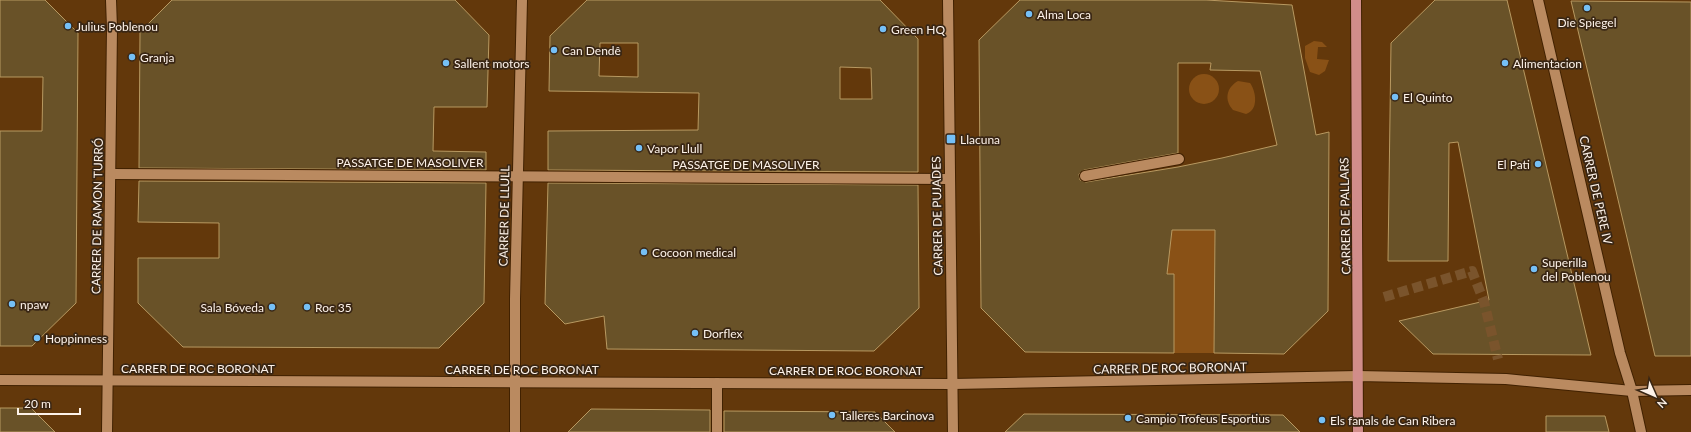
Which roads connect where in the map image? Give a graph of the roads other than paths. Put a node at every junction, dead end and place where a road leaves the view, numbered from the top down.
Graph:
1 (111, 0) edge
2 (522, 0) edge
3 (948, 0) edge
4 (1356, 0) edge
5 (1538, 0) edge
6 (1179, 159) dead end
7 (111, 174) junction
8 (518, 175) junction
9 (1085, 176) dead end
10 (950, 179) junction
11 (1358, 376) junction
12 (0, 380) edge
13 (107, 381) junction
14 (515, 382) junction
15 (717, 383) junction
16 (952, 384) junction
17 (1691, 390) edge
18 (1632, 391) junction
19 (107, 432) edge
20 (515, 432) edge
21 (717, 432) edge
22 (953, 432) edge
23 (1358, 432) edge
24 (1641, 432) edge

1 - 7 street, CARRER DE RAMON TURRÓ
2 - 8 street, CARRER DE LLULL
3 - 10 street, CARRER DE PUJADES
4 - 11 main road, CARRER DE PALLARS
5 - 18 street, CARRER DE PERE IV
6 - 9 street
7 - 8 street, PASSATGE DE MASOLIVER
7 - 13 street, CARRER DE RAMON TURRÓ
8 - 10 street, PASSATGE DE MASOLIVER
8 - 14 street, CARRER DE LLULL
10 - 16 street, CARRER DE PUJADES
11 - 16 street, CARRER DE ROC BORONAT
11 - 18 street, CARRER DE ROC BORONAT
11 - 23 main road, CARRER DE PALLARS
12 - 13 street, CARRER DE ROC BORONAT
13 - 14 street, CARRER DE ROC BORONAT
13 - 19 street, CARRER DE RAMON TURRÓ
14 - 15 street, CARRER DE ROC BORONAT
14 - 20 street, CARRER DE LLULL
15 - 16 street, CARRER DE ROC BORONAT
15 - 21 street
16 - 22 street, CARRER DE PUJADES
17 - 18 street, CARRER DE ROC BORONAT
18 - 24 street, CARRER DE PERE IV

